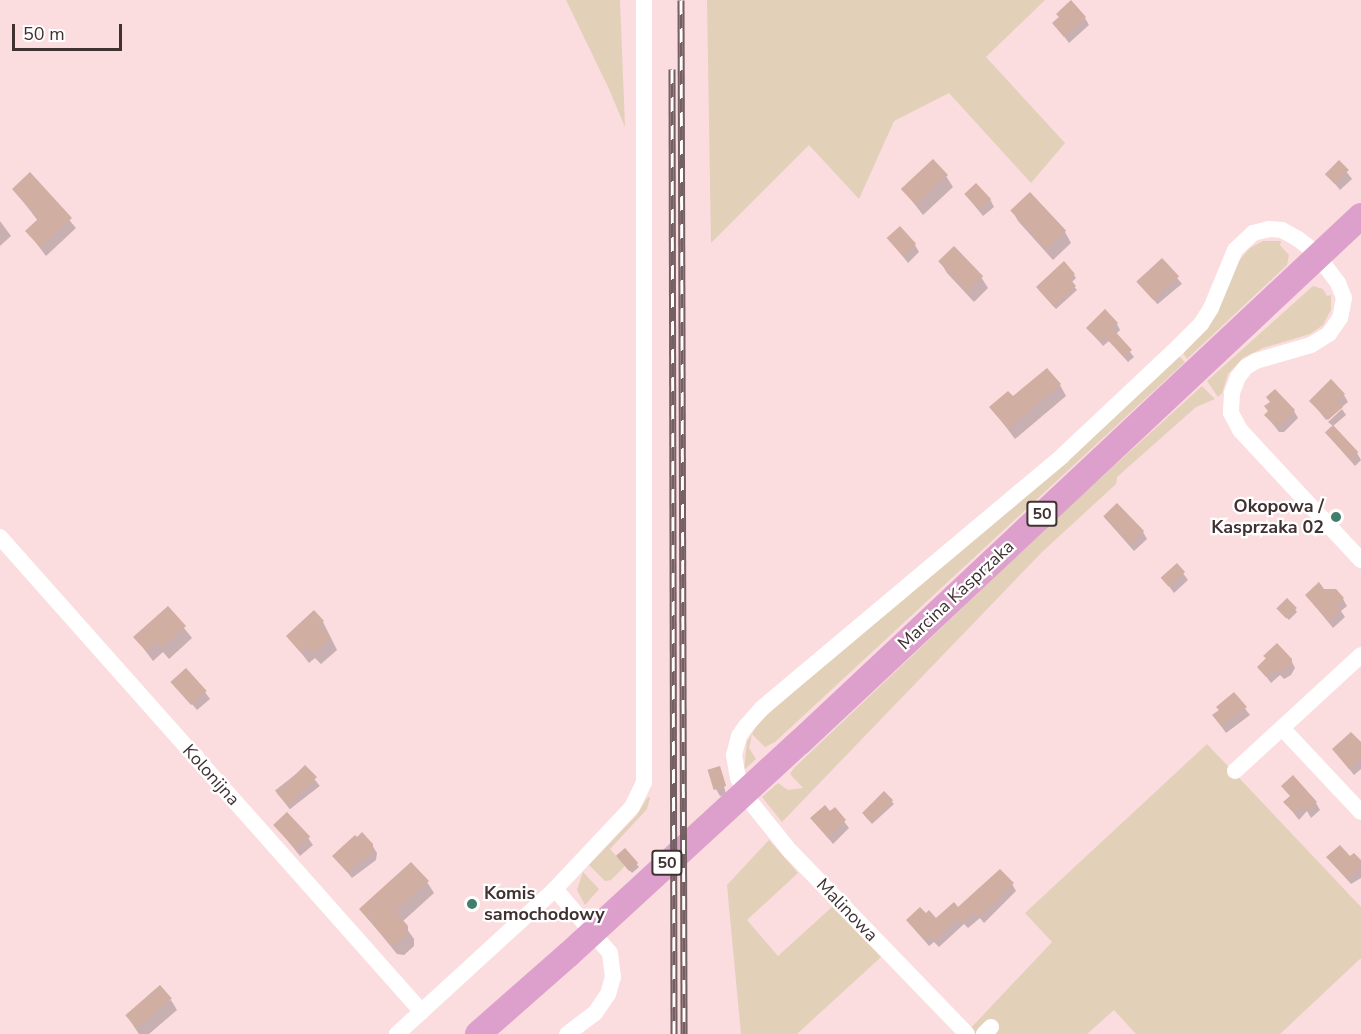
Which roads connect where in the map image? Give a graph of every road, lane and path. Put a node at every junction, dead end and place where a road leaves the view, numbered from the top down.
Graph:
1 (644, 0) edge
2 (1361, 216) edge
3 (1317, 256) junction
4 (0, 537) edge
5 (1361, 560) edge
6 (1361, 655) edge
7 (1282, 728) junction
8 (1235, 771) dead end
9 (738, 778) joint
10 (1361, 812) edge
11 (555, 889) junction
12 (422, 1012) junction
13 (397, 1034) edge
14 (478, 1034) edge
15 (567, 1034) edge
16 (967, 1034) edge

1 - 11 street
2 - 3 main road, Marcina Kasprzaka / 50
3 - 5 street
3 - 9 street, Marcina Kasprzaka
3 - 14 main road, Marcina Kasprzaka / 50
4 - 12 street, Kolonijna
6 - 7 street
7 - 8 street
7 - 10 street
9 - 16 street, Malinowa
11 - 12 street
11 - 15 street
12 - 13 street

